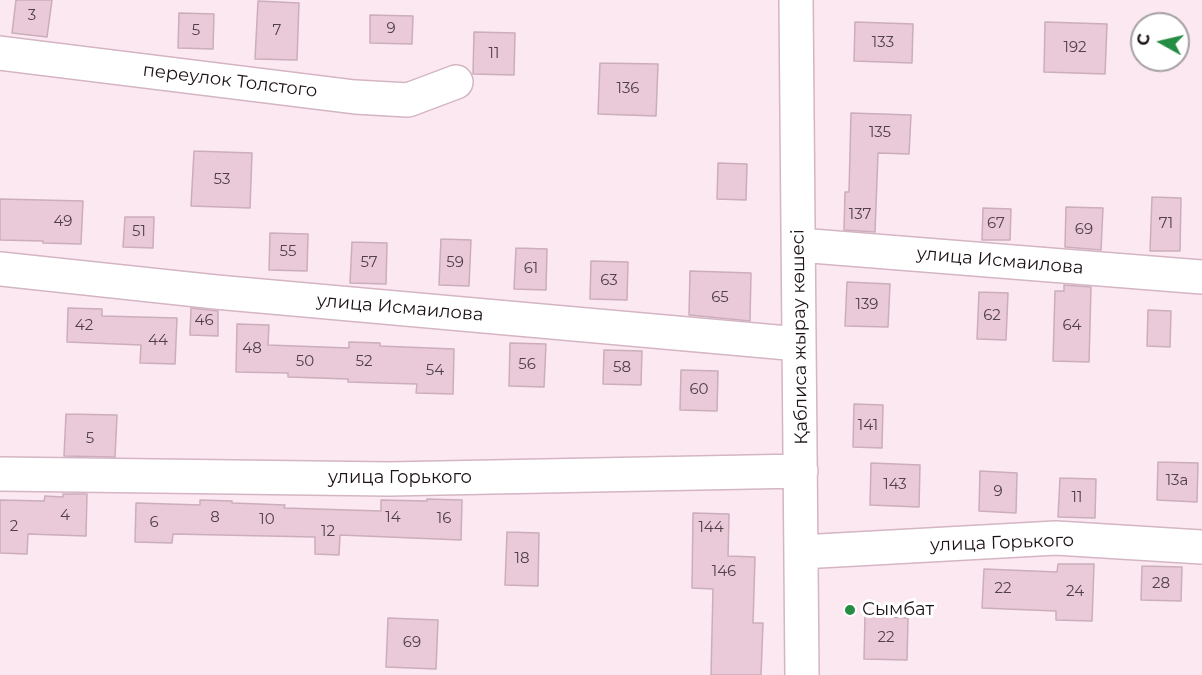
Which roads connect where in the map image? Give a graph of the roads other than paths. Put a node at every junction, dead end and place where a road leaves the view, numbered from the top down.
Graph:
1 (796, 0) edge
2 (0, 53) edge
3 (456, 82) dead end
4 (799, 245) junction
5 (0, 269) edge
6 (1202, 277) edge
7 (800, 344) junction
8 (801, 471) junction
9 (0, 474) edge
10 (1202, 547) edge
11 (801, 552) junction
12 (802, 675) edge

1 - 4 street, Қаблиса жырау көшесі
2 - 3 street, переулок Толстого
4 - 6 street, улица Исмаилова
4 - 7 street, Қаблиса жырау көшесі
5 - 7 street, улица Исмаилова
7 - 8 street, Қаблиса жырау көшесі
8 - 9 street, улица Горького
8 - 11 street, Қаблиса жырау көшесі
10 - 11 street, улица Горького
11 - 12 street, Қаблиса жырау көшесі

